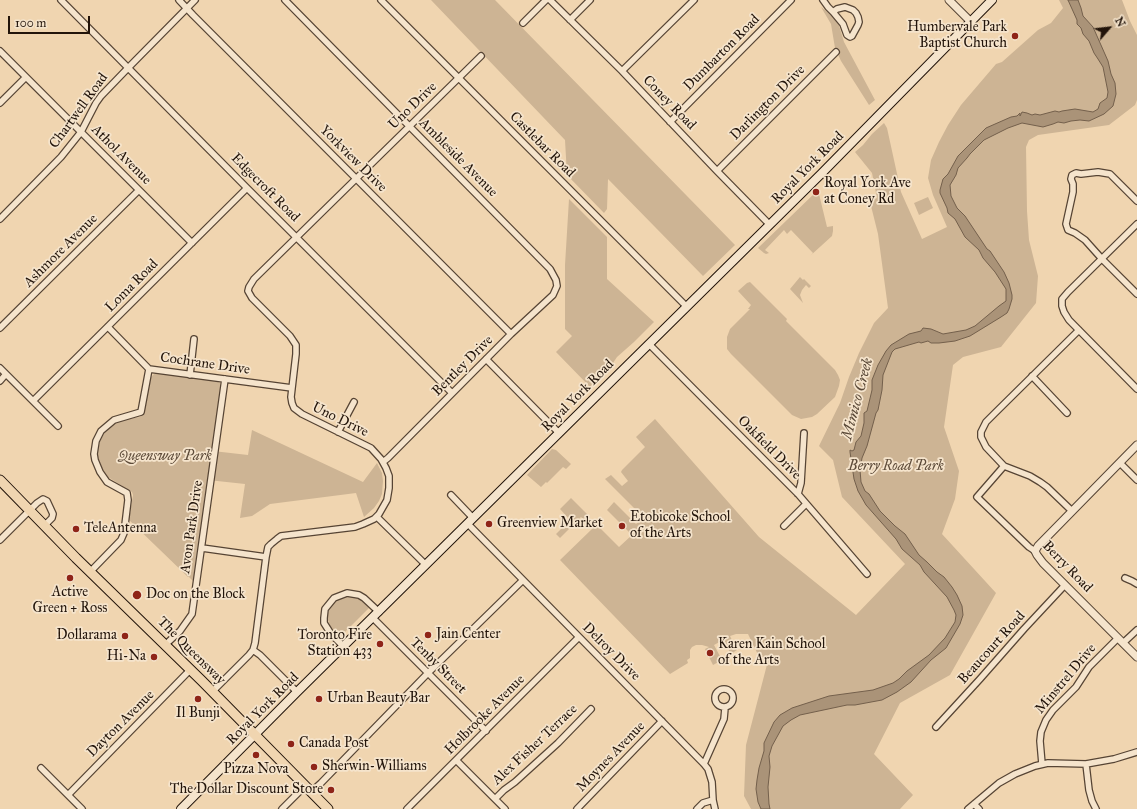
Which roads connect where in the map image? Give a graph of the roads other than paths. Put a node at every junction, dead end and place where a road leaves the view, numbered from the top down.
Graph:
1 (61, 0) edge
2 (179, 0) edge
3 (194, 0) edge
4 (284, 0) edge
5 (380, 0) edge
6 (546, 0) edge
7 (550, 0) edge
8 (590, 0) edge
9 (694, 0) edge
10 (791, 0) edge
11 (823, 0) edge
12 (949, 0) edge
13 (992, 0) edge
14 (186, 8) junction
15 (833, 12) junction
16 (570, 20) junction
17 (971, 22) junction
18 (523, 23) dead end
19 (0, 51) edge
20 (836, 52) dead end
21 (481, 56) dead end
22 (128, 68) junction
23 (622, 71) junction
24 (26, 77) junction
25 (458, 78) junction
26 (0, 103) edge
27 (670, 122) junction
28 (410, 126) junction
29 (81, 132) junction
30 (717, 171) junction
31 (356, 179) junction
32 (247, 188) junction
33 (139, 190) junction
34 (1136, 197) edge
35 (0, 219) edge
36 (769, 224) junction
37 (1137, 224) edge
38 (297, 238) junction
39 (192, 243) junction
40 (1102, 259) junction
41 (557, 286) joint
42 (1137, 294) edge
43 (686, 306) junction
44 (108, 327) junction
45 (0, 328) edge
46 (1079, 330) junction
47 (511, 334) junction
48 (194, 339) dead end
49 (649, 344) junction
50 (486, 359) junction
51 (0, 368) edge
52 (149, 369) junction
53 (6, 374) junction
54 (190, 375) junction
55 (1032, 376) junction
56 (225, 379) junction
57 (0, 381) edge
58 (292, 388) junction
59 (1137, 389) edge
60 (452, 393) junction
61 (33, 402) junction
62 (354, 402) dead end
63 (1067, 412) dead end
64 (58, 426) dead end
65 (338, 432) junction
66 (559, 433) junction
67 (804, 433) dead end
68 (1137, 446) edge
69 (383, 462) junction
70 (1120, 463) junction
71 (1004, 466) junction
72 (0, 480) edge
73 (1137, 480) edge
74 (798, 494) junction
75 (451, 495) dead end
76 (806, 504) junction
77 (30, 511) junction
78 (1072, 511) junction
79 (377, 517) junction
80 (470, 521) junction
81 (44, 526) junction
82 (784, 526) dead end
83 (0, 540) edge
84 (202, 548) junction
85 (1035, 551) junction
86 (266, 557) junction
87 (426, 565) junction
88 (90, 572) junction
89 (867, 574) dead end
90 (1125, 578) dead end
91 (523, 580) junction
92 (1137, 584) edge
93 (1065, 585) junction
94 (376, 615) junction
95 (1137, 630) edge
96 (579, 637) junction
97 (1118, 638) junction
98 (1124, 643) junction
99 (165, 645) junction
100 (344, 647) junction
101 (253, 650) junction
102 (1137, 657) edge
103 (190, 670) junction
104 (428, 673) junction
105 (212, 692) junction
106 (297, 692) junction
107 (725, 708) dead end
108 (591, 709) dead end
109 (662, 721) junction
110 (936, 727) dead end
111 (486, 731) junction
112 (255, 735) junction
113 (1137, 752) edge
114 (456, 760) junction
115 (704, 764) junction
116 (1042, 764) junction
117 (1086, 764) junction
118 (41, 768) dead end
119 (308, 789) junction
120 (68, 795) junction
121 (495, 798) junction
122 (713, 800) junction
123 (974, 804) junction
124 (82, 809) edge
125 (181, 809) edge
126 (282, 809) edge
127 (328, 809) edge
128 (407, 809) edge
129 (505, 809) edge
130 (577, 809) edge
131 (697, 809) edge
132 (715, 809) edge
133 (968, 809) edge
134 (979, 809) edge
135 (1096, 809) edge

1 - 22 street, Edgecroft Road
2 - 14 street, Yorkview Drive
3 - 14 street, Chartwell Road
4 - 28 street, Ambleside Avenue
5 - 25 street, Castlebar Road
6 - 18 street
7 - 16 street, Coney Road
8 - 16 street
9 - 23 street
10 - 27 street, Dumbarton Road
11 - 15 street
12 - 17 street
13 - 17 main road, Royal York Road
14 - 22 street, Chartwell Road
14 - 31 street, Yorkview Drive
15 - 15 street
16 - 23 street, Coney Road
17 - 36 main road, Royal York Road
19 - 24 street, Athol Avenue
20 - 30 street, Darlington Drive
21 - 25 street, Uno Drive
22 - 29 street, Chartwell Road
22 - 32 street, Edgecroft Road
23 - 27 street, Coney Road
24 - 26 street
24 - 29 street, Athol Avenue
25 - 28 street, Uno Drive
25 - 43 street, Castlebar Road
27 - 30 street, Coney Road
28 - 31 street, Uno Drive
28 - 41 street, Ambleside Avenue
29 - 33 street, Athol Avenue
29 - 35 street, Chartwell Road
30 - 36 street, Coney Road
31 - 38 street, Uno Drive
31 - 47 street, Yorkview Drive
32 - 38 street, Edgecroft Road
32 - 39 street, Loma Road
33 - 39 street, Athol Avenue
33 - 45 street, Ashmore Avenue
34 - 40 street
36 - 43 main road, Royal York Road
37 - 40 street
38 - 58 street, Uno Drive
38 - 60 street, Edgecroft Road
39 - 44 street, Loma Road
40 - 42 street
40 - 46 street
41 - 47 street, Bentley Drive
43 - 49 main road, Royal York Road
44 - 52 street, Cochrane Drive
44 - 61 street, Loma Road
46 - 55 street
46 - 59 street
47 - 50 street, Bentley Drive
48 - 54 street
49 - 66 main road, Royal York Road
49 - 74 street, Oakfield Drive
50 - 60 street, Bentley Drive
50 - 66 street
51 - 53 street
52 - 54 street, Cochrane Drive
52 - 88 street
53 - 57 street
53 - 61 street
54 - 56 street, Cochrane Drive
55 - 63 street
55 - 71 street
56 - 58 street, Cochrane Drive
56 - 84 street, Avon Park Drive
58 - 65 street, Uno Drive
60 - 69 street, Bentley Drive
61 - 64 street
62 - 65 street
65 - 69 street, Uno Drive
66 - 80 main road, Royal York Road
67 - 74 street
68 - 70 street
69 - 79 street, Uno Drive
70 - 73 street
70 - 78 street
71 - 78 street
71 - 85 street, Berry Road
72 - 77 main road, The Queensway
74 - 76 street, Oakfield Drive
75 - 80 street, Delroy Drive
76 - 82 street
76 - 89 street, Oakfield Drive
77 - 81 main road, The Queensway
77 - 81 street
77 - 83 street
78 - 85 street
79 - 86 street
79 - 87 street
80 - 87 main road, Royal York Road
80 - 91 street, Delroy Drive
81 - 88 main road, The Queensway
84 - 86 street
84 - 99 street, Avon Park Drive
85 - 93 street, Berry Road
86 - 101 street
87 - 94 main road, Royal York Road
88 - 99 main road, The Queensway
90 - 92 street
91 - 96 street, Delroy Drive
91 - 104 street
93 - 97 street, Berry Road
93 - 110 street, Beaucourt Road
94 - 100 main road, Royal York Road
94 - 100 street
94 - 104 street, Tenby Street
95 - 98 street
96 - 109 street, Delroy Drive
96 - 111 street, Holbrooke Avenue
97 - 98 street, Berry Road
97 - 116 street, Minstrel Drive
98 - 102 street, Berry Road
99 - 103 main road, The Queensway
100 - 106 main road, Royal York Road
101 - 105 street
101 - 106 street
103 - 105 main road, The Queensway
103 - 120 street, Dayton Avenue
104 - 111 street, Tenby Street
104 - 119 street
105 - 112 main road, The Queensway
106 - 112 main road, Royal York Road
107 - 115 street
108 - 121 street, Alex Fisher Terrace
109 - 115 street, Delroy Drive
109 - 130 street, Moynes Avenue
111 - 114 street, Holbrooke Avenue
112 - 119 main road, The Queensway
112 - 125 main road, Royal York Road
113 - 117 street
114 - 121 street
114 - 128 street, Holbrooke Avenue
115 - 122 street, Delroy Drive
116 - 117 street
116 - 123 street
117 - 135 street
118 - 120 street
119 - 126 street
119 - 127 main road, The Queensway
120 - 124 street
121 - 129 street
122 - 131 street
122 - 132 street, Delroy Drive
123 - 133 street
123 - 134 street

